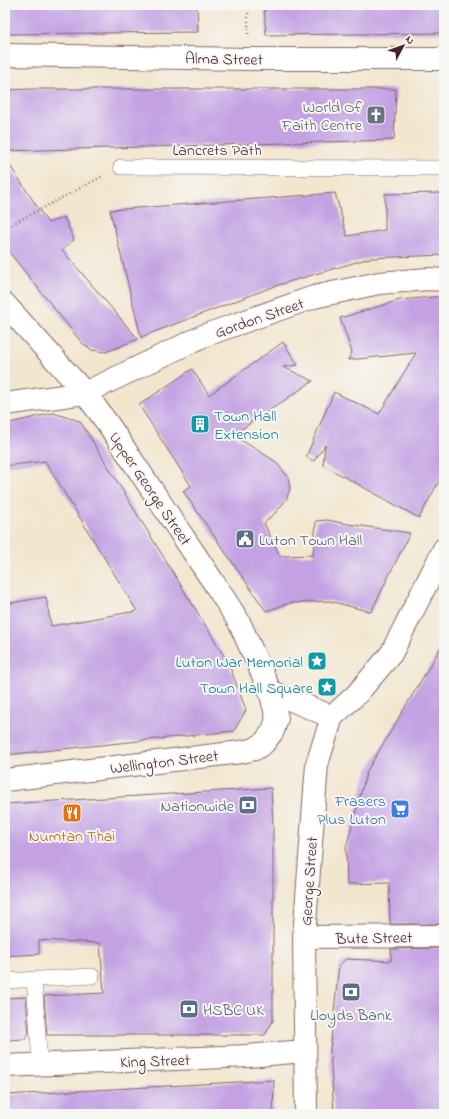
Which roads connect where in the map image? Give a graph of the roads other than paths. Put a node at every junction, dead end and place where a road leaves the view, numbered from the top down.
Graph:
1 (5, 54) edge
2 (444, 59) edge
3 (121, 167) road end
4 (444, 168) edge
5 (444, 280) edge
6 (5, 304) edge
7 (85, 393) junction
8 (5, 404) edge
9 (444, 549) edge
10 (270, 691) junction
11 (332, 717) junction
12 (5, 780) edge
13 (444, 936) edge
14 (304, 937) junction
15 (92, 976) dead end
16 (34, 979) junction
17 (5, 981) edge
18 (304, 1051) junction
19 (40, 1064) junction
20 (5, 1066) edge
21 (306, 1114) edge

1 - 2 street, Alma Street
3 - 4 lane, Lancrets Path
5 - 7 street, Gordon Street
6 - 7 street, Upper George Street
7 - 8 street, Gordon Street
7 - 10 street, Upper George Street
9 - 11 street
10 - 11 street
10 - 12 street, Wellington Street
11 - 14 street, George Street
13 - 14 street, Bute Street
14 - 18 street, George Street
15 - 16 lane
16 - 17 lane
16 - 19 lane
18 - 19 street, King Street
18 - 21 street, George Street
19 - 20 street, King Street

